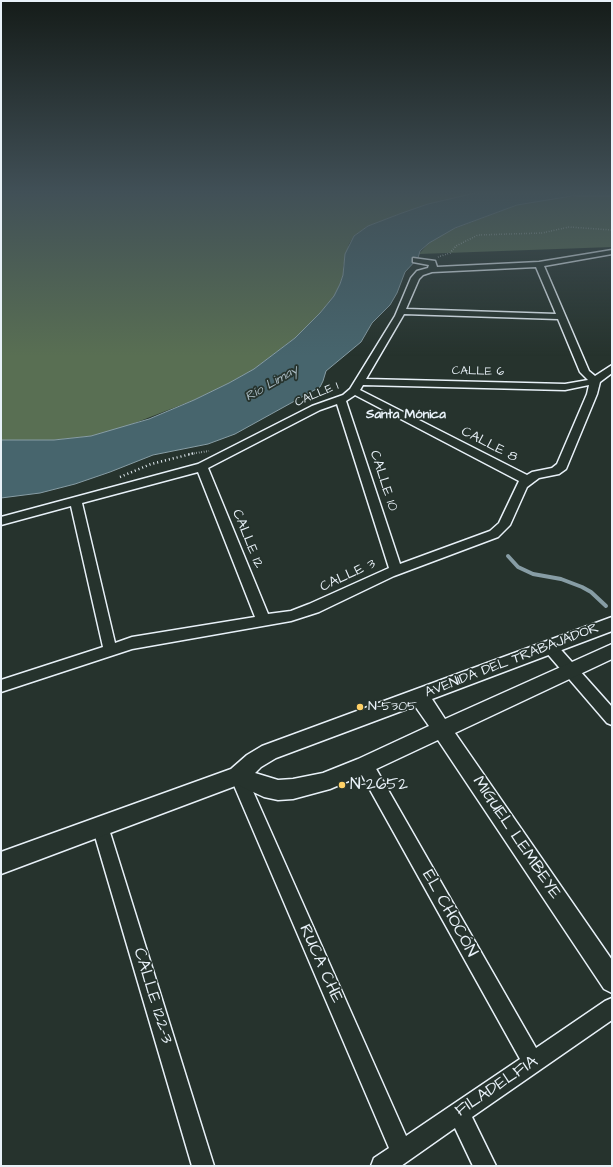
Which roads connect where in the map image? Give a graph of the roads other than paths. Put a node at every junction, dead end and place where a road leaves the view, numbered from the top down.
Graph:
1 (612, 252) edge
2 (416, 260) dead end
3 (539, 264) junction
4 (430, 266) junction
5 (402, 311) junction
6 (562, 317) junction
7 (612, 368) edge
8 (595, 381) junction
9 (359, 382) junction
10 (354, 391) junction
11 (341, 400) junction
12 (202, 467) junction
13 (526, 480) junction
14 (76, 501) junction
15 (1, 521) edge
16 (396, 571) junction
17 (264, 621) junction
18 (612, 624) edge
19 (550, 647) junction
20 (110, 649) junction
21 (612, 651) edge
22 (570, 670) junction
23 (1, 686) edge
24 (420, 696) junction
25 (612, 718) edge
26 (442, 729) junction
27 (365, 765) junction
28 (238, 776) junction
29 (100, 826) junction
30 (1, 863) edge
31 (612, 981) edge
32 (612, 1008) edge
33 (533, 1063) junction
34 (459, 1113) junction
35 (402, 1152) junction
36 (203, 1166) edge
37 (382, 1166) edge
38 (486, 1166) edge

1 - 3 street, CALLE 1
2 - 4 street
3 - 4 street, CALLE 1
3 - 6 street
4 - 5 street, CALLE 1
5 - 6 street
5 - 9 street, CALLE 1
6 - 8 street
7 - 8 street
8 - 9 street, CALLE 6
8 - 13 street
9 - 10 street, CALLE 1
10 - 11 street, CALLE 1
10 - 13 street, CALLE 8
11 - 12 street, CALLE 1
11 - 16 street, CALLE 10
12 - 14 street, CALLE 1
12 - 17 street, CALLE 12
13 - 16 street, CALLE 3
14 - 15 street, CALLE 1
14 - 20 street
16 - 17 street, CALLE 3
17 - 20 street, CALLE 3
18 - 19 street, AVENIDA DEL TRABAJADOR
19 - 22 street
19 - 24 street, AVENIDA DEL TRABAJADOR
20 - 23 street, CALLE 3
21 - 22 street, AVENIDA DEL TRABAJADOR
22 - 25 street
22 - 26 street, AVENIDA DEL TRABAJADOR
24 - 26 street, MIGUEL LEMBEYE
24 - 28 street, AVENIDA DEL TRABAJADOR
26 - 27 street, AVENIDA DEL TRABAJADOR
26 - 31 street, MIGUEL LEMBEYE
27 - 28 street, AVENIDA DEL TRABAJADOR
27 - 33 street, EL CHOCÓN
28 - 29 street, AVENIDA DEL TRABAJADOR
28 - 35 street, RUCA CHE
29 - 30 street, AVENIDA DEL TRABAJADOR
29 - 36 street, CALLE 122-3
32 - 33 street, FILADELFIA
33 - 34 street, FILADELFIA
34 - 35 street, FILADELFIA
34 - 38 street
35 - 37 street, FILADELFIA

